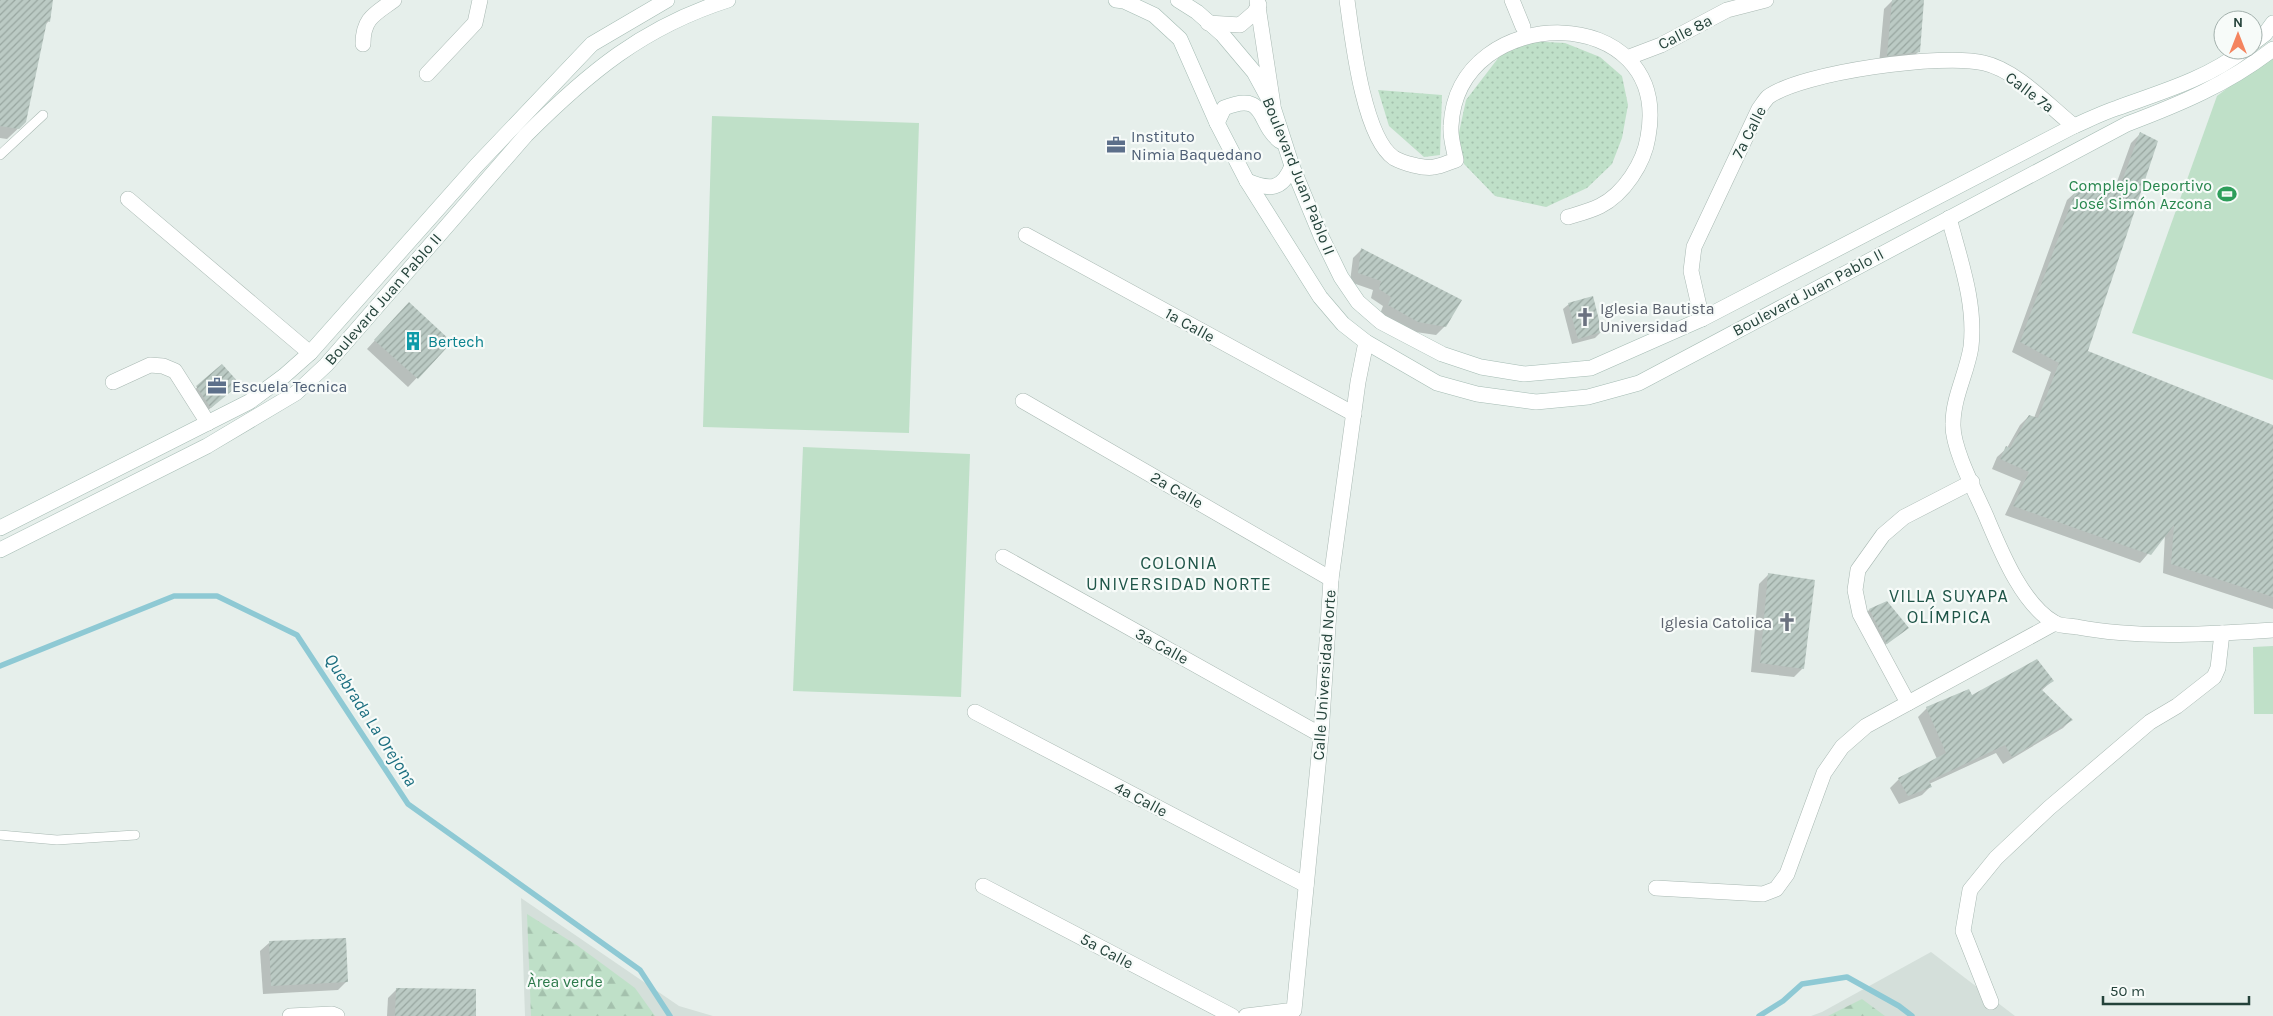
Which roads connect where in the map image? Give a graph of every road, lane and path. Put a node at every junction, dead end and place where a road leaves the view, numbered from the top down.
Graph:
1 (394, 0) edge
2 (480, 0) edge
3 (667, 0) edge
4 (728, 0) edge
5 (1116, 0) edge
6 (1178, 0) edge
7 (1347, 0) edge
8 (1512, 0) edge
9 (1766, 0) edge
10 (1258, 3) edge
11 (1208, 22) junction
12 (2273, 23) edge
13 (1523, 27) junction
14 (2263, 36) edge
15 (363, 44) dead end
16 (2273, 49) edge
17 (1632, 56) junction
18 (1953, 60) joint
19 (2228, 60) edge
20 (428, 74) dead end
21 (1273, 107) junction
22 (43, 115) dead end
23 (1217, 123) junction
24 (2074, 126) junction
25 (1285, 145) junction
26 (0, 155) edge
27 (1292, 166) junction
28 (1247, 181) junction
29 (128, 199) dead end
30 (1568, 218) dead end
31 (1949, 218) junction
32 (1026, 235) dead end
33 (1702, 319) junction
34 (1366, 342) junction
35 (310, 353) junction
36 (113, 382) dead end
37 (1022, 401) dead end
38 (1354, 414) junction
39 (208, 423) junction
40 (1972, 482) junction
41 (0, 528) edge
42 (0, 550) edge
43 (1002, 557) dead end
44 (1331, 579) junction
45 (2055, 624) junction
46 (2273, 630) edge
47 (2222, 633) junction
48 (1908, 703) junction
49 (975, 712) dead end
50 (1322, 735) junction
51 (0, 835) edge
52 (134, 835) dead end
53 (1306, 885) junction
54 (983, 886) dead end
55 (1656, 888) dead end
56 (1991, 1002) dead end
57 (290, 1016) edge
58 (337, 1016) edge
59 (1232, 1016) edge
60 (1246, 1016) edge

1 - 15 street
2 - 20 street
3 - 35 street, Boulevard Juan Pablo II
4 - 42 street, Boulevard Juan Pablo II
5 - 23 street, Boulevard Juan Pablo II
6 - 11 street, Boulevard Juan Pablo II
7 - 13 street
8 - 13 street
9 - 17 street, Calle 8a
10 - 11 street
10 - 21 street
11 - 21 street, Boulevard Juan Pablo II
12 - 14 street
13 - 17 street
16 - 31 street, Boulevard Juan Pablo II
17 - 30 street
18 - 24 street, Calle 7a
18 - 33 street, 7a Calle
19 - 24 street, Boulevard Juan Pablo II
21 - 25 street, Boulevard Juan Pablo II
22 - 26 lane
23 - 25 street
23 - 28 street, Boulevard Juan Pablo II
24 - 33 street, Boulevard Juan Pablo II
25 - 27 street, Boulevard Juan Pablo II
27 - 28 street
27 - 33 street, Boulevard Juan Pablo II
28 - 34 street, Boulevard Juan Pablo II
29 - 35 street
31 - 34 street, Boulevard Juan Pablo II
31 - 40 street
32 - 38 street, 1a Calle
34 - 38 street, Calle Universidad Norte
35 - 39 street, Boulevard Juan Pablo II
36 - 39 street
37 - 44 street, 2a Calle
38 - 44 street, Calle Universidad Norte
39 - 41 street, Boulevard Juan Pablo II
40 - 45 street
40 - 48 street
43 - 50 street, 3a Calle
44 - 50 street, Calle Universidad Norte
45 - 47 street
45 - 48 street
46 - 47 street
47 - 56 street
48 - 55 street
49 - 53 street, 4a Calle
50 - 53 street, Calle Universidad Norte
51 - 52 lane
53 - 60 street, Calle Universidad Norte
54 - 59 street, 5a Calle
57 - 58 street

